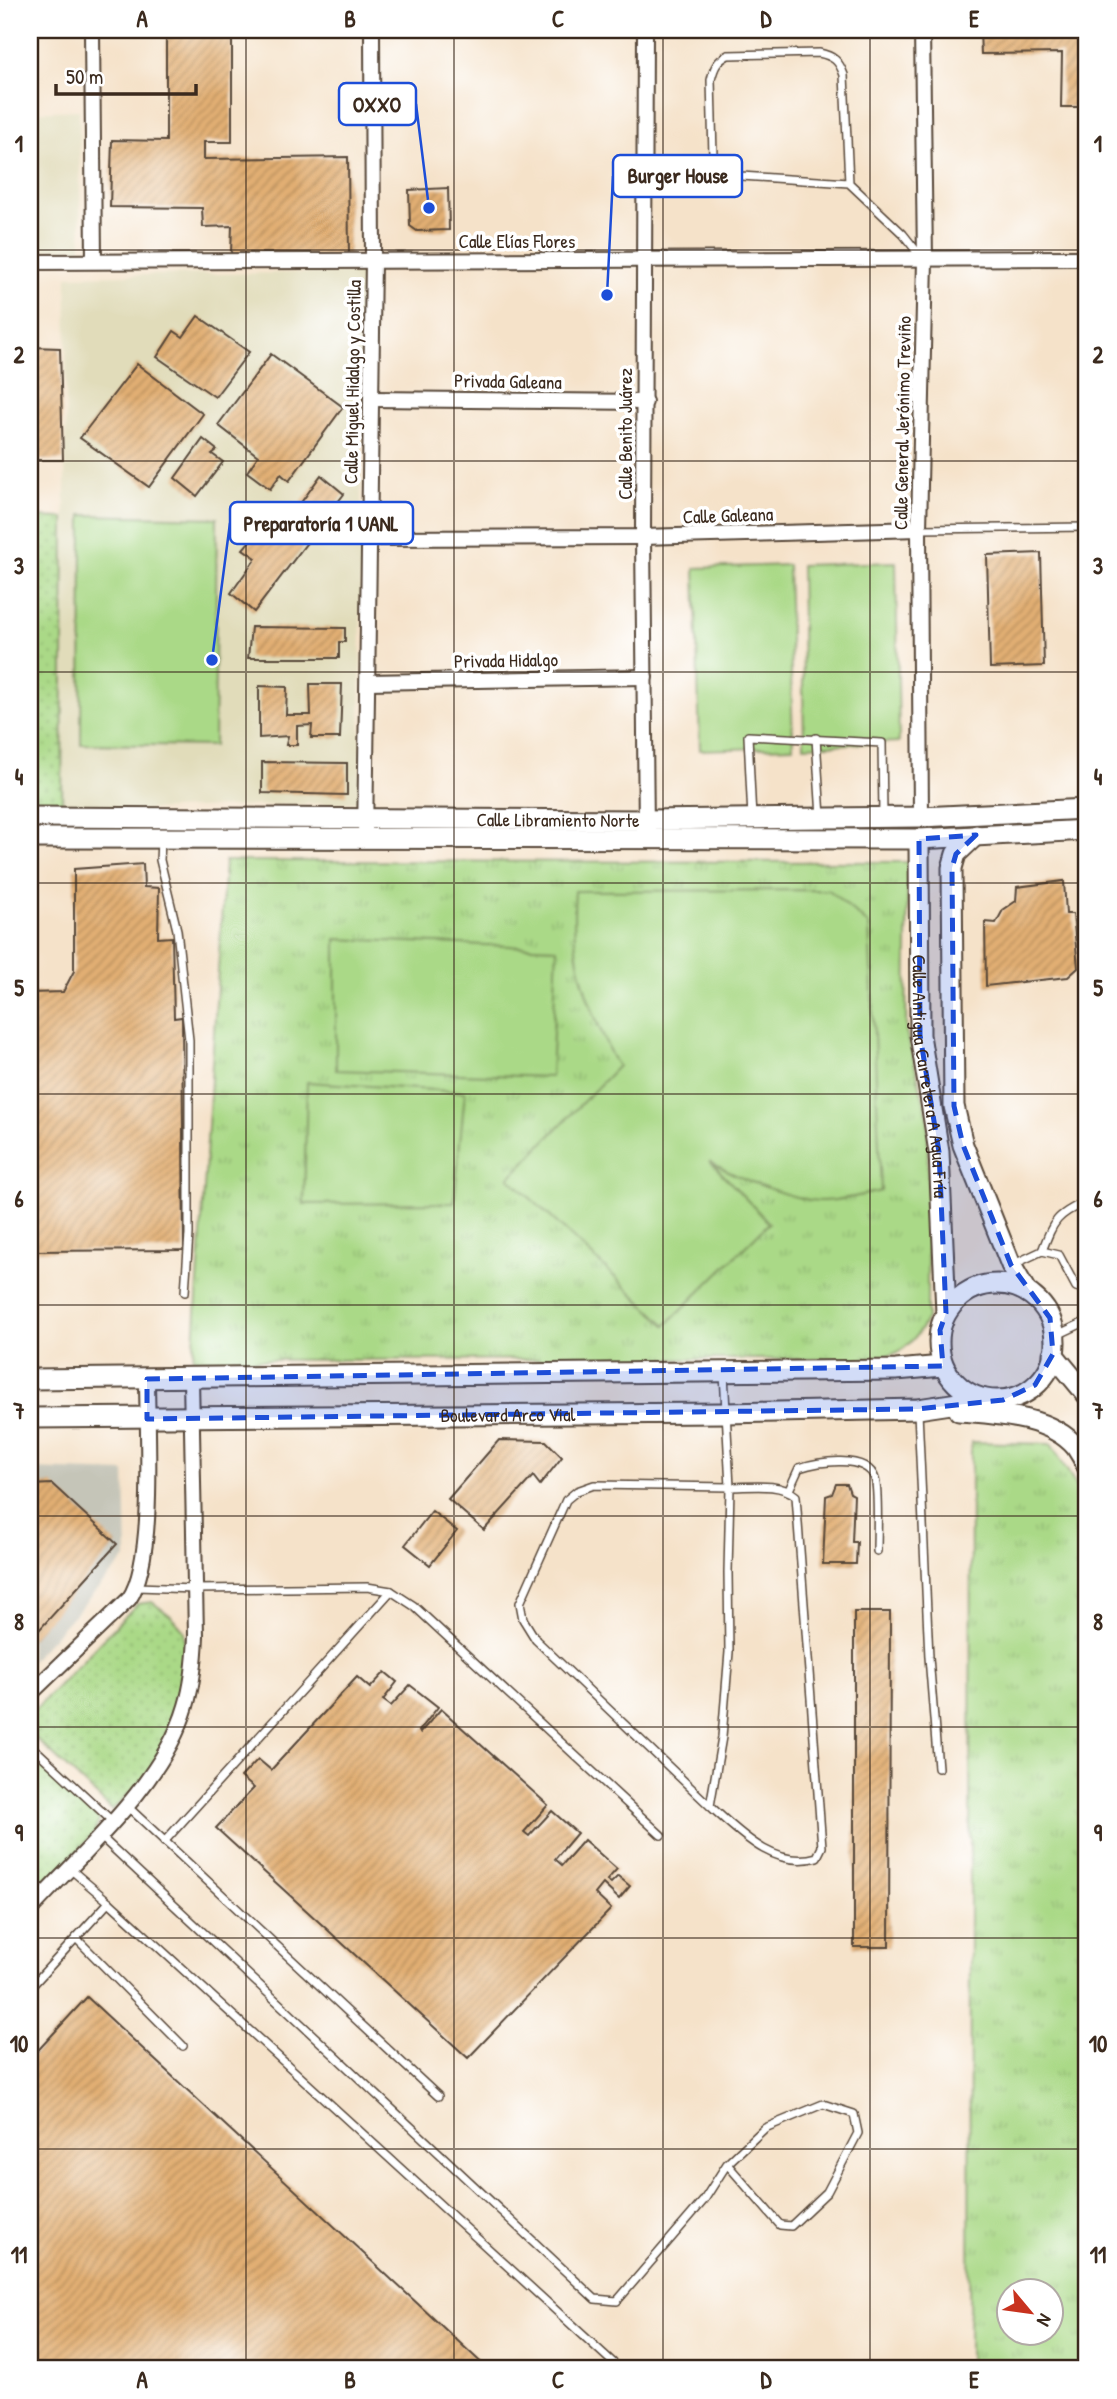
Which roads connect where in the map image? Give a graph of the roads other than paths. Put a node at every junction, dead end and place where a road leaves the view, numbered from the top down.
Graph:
1 (92, 30) edge
2 (372, 30) edge
3 (645, 30) edge
4 (922, 30) edge
5 (849, 183) junction
6 (1087, 258) edge
7 (373, 260) junction
8 (925, 260) junction
9 (94, 261) junction
10 (645, 261) junction
11 (30, 262) edge
12 (371, 399) junction
13 (645, 402) junction
14 (1087, 527) edge
15 (919, 529) junction
16 (643, 537) junction
17 (370, 538) junction
18 (645, 677) junction
19 (368, 682) junction
20 (816, 738) junction
21 (1087, 808) edge
22 (883, 816) junction
23 (30, 817) edge
24 (921, 817) junction
25 (821, 818) junction
26 (365, 819) junction
27 (752, 819) junction
28 (646, 830) junction
29 (1087, 830) edge
30 (976, 835) junction
31 (30, 838) edge
32 (161, 839) junction
33 (365, 839) junction
34 (919, 839) junction
35 (954, 1106) junction
36 (1087, 1201) edge
37 (1042, 1251) junction
38 (1011, 1265) junction
39 (1087, 1290) edge
40 (1026, 1291) junction
41 (185, 1292) dead end
42 (946, 1313) junction
43 (1087, 1321) edge
44 (1054, 1345) junction
45 (943, 1366) junction
46 (724, 1373) junction
47 (191, 1378) junction
48 (30, 1379) edge
49 (147, 1379) junction
50 (1087, 1395) edge
51 (984, 1399) junction
52 (926, 1409) junction
53 (726, 1413) junction
54 (194, 1417) junction
55 (30, 1418) edge
56 (147, 1419) junction
57 (1087, 1466) edge
58 (730, 1487) junction
59 (789, 1490) junction
60 (877, 1551) dead end
61 (137, 1587) junction
62 (194, 1589) junction
63 (391, 1591) junction
64 (30, 1694) edge
65 (30, 1747) edge
66 (938, 1768) dead end
67 (127, 1805) junction
68 (710, 1806) junction
69 (112, 1821) junction
70 (99, 1835) junction
71 (661, 1835) dead end
72 (164, 1842) junction
73 (69, 1868) junction
74 (109, 1902) junction
75 (30, 1910) edge
76 (76, 1938) junction
77 (30, 1988) edge
78 (183, 2046) dead end
79 (439, 2096) dead end
80 (727, 2165) junction
81 (621, 2369) edge

1 - 9 street
2 - 7 street, Calle Miguel Hidalgo y Costilla
3 - 10 street, Calle Benito Juárez
4 - 8 street, Calle General Jerónimo Treviño
5 - 5 lane
5 - 8 lane
6 - 8 street, Calle Elías Flores
7 - 9 street, Calle Elías Flores
7 - 10 street, Calle Elías Flores
7 - 12 street, Calle Miguel Hidalgo y Costilla
8 - 10 street, Calle Elías Flores
8 - 15 street, Calle General Jerónimo Treviño
9 - 11 street, Calle Elías Flores
10 - 13 street, Calle Benito Juárez
12 - 13 street, Privada Galeana
12 - 17 street, Calle Miguel Hidalgo y Costilla
13 - 16 street, Calle Benito Juárez
14 - 15 lane, Calle Galeana
15 - 16 street, Calle Galeana
15 - 24 street, Calle General Jerónimo Treviño
16 - 17 street, Calle Galeana
16 - 18 street, Calle Benito Juárez
17 - 19 street, Calle Miguel Hidalgo y Costilla
18 - 19 street, Privada Hidalgo
18 - 28 street, Calle Benito Juárez
19 - 26 street, Calle Miguel Hidalgo y Costilla
20 - 22 lane
20 - 25 lane
20 - 27 lane
21 - 24 street, Calle Libramiento Norte
22 - 24 street, Calle Libramiento Norte
22 - 25 street, Calle Libramiento Norte
23 - 26 street, Calle Libramiento Norte
24 - 34 street
25 - 27 street, Calle Libramiento Norte
26 - 28 street, Calle Libramiento Norte
26 - 33 street, Calle Miguel Hidalgo y Costilla
27 - 28 street, Calle Libramiento Norte
28 - 33 street, Calle Libramiento Norte
28 - 34 street, Calle Libramiento Norte
29 - 30 street, Calle Libramiento Norte
30 - 34 street, Calle Libramiento Norte
30 - 35 street
31 - 32 street, Calle Libramiento Norte
32 - 33 street, Calle Libramiento Norte
32 - 41 lane
34 - 35 street
34 - 42 street, Calle Antigua Carretera A Agua Fría
35 - 38 street, Calle Antigua Carretera A Agua Fría
36 - 37 lane
37 - 38 lane
37 - 39 lane
38 - 40 street, Calle Antigua Carretera A Agua Fría
40 - 42 street
40 - 44 street
42 - 45 street
43 - 44 lane
44 - 50 street
44 - 51 street
45 - 46 street, Boulevard Arco Vial
45 - 51 street
46 - 47 street, Boulevard Arco Vial
46 - 53 lane
47 - 49 street, Boulevard Arco Vial
47 - 54 street
48 - 49 street, Boulevard Arco Vial
49 - 56 street
51 - 52 street, Boulevard Arco Vial
52 - 53 street, Boulevard Arco Vial
52 - 57 street
52 - 66 lane
53 - 54 street, Boulevard Arco Vial
53 - 58 lane
54 - 56 street, Boulevard Arco Vial
54 - 62 street
55 - 56 street, Boulevard Arco Vial
56 - 61 street
58 - 59 lane
58 - 68 lane
58 - 68 lane
59 - 60 lane
59 - 68 lane
61 - 62 lane
61 - 64 street
62 - 63 lane
62 - 67 street
63 - 71 lane
63 - 72 lane
65 - 69 lane
67 - 69 street
67 - 72 lane
69 - 70 street
70 - 73 street
70 - 80 lane
72 - 79 lane
73 - 74 lane
73 - 75 street
74 - 76 lane
74 - 81 lane
76 - 77 lane
76 - 78 lane
80 - 80 lane

